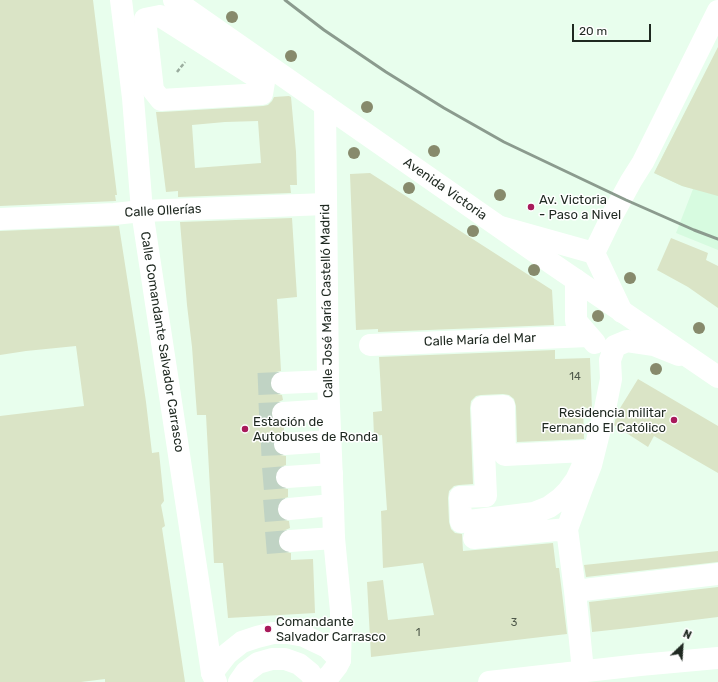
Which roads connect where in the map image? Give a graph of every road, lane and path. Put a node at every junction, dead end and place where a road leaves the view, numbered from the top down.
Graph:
1 (122, 0) edge
2 (174, 0) edge
3 (718, 11) edge
4 (145, 19) joint
5 (325, 105) junction
6 (326, 204) junction
7 (142, 211) junction
8 (0, 219) edge
9 (498, 226) junction
10 (594, 254) junction
11 (576, 280) junction
12 (622, 312) junction
13 (589, 336) junction
14 (370, 345) dead end
15 (610, 360) junction
16 (696, 362) junction
17 (718, 377) edge
18 (328, 381) junction
19 (282, 383) tunnel mouth
20 (329, 410) junction
21 (283, 413) tunnel mouth
22 (330, 441) junction
23 (285, 444) tunnel mouth
24 (332, 474) junction
25 (287, 477) tunnel mouth
26 (332, 505) junction
27 (289, 509) tunnel mouth
28 (567, 529) junction
29 (468, 530) junction
30 (334, 538) junction
31 (290, 541) tunnel mouth
32 (718, 574) edge
33 (575, 591) junction
34 (718, 658) edge
35 (340, 660) junction
36 (583, 671) junction
37 (214, 677) edge
38 (239, 682) edge
39 (316, 682) edge
40 (322, 682) edge
41 (489, 682) edge

1 - 7 street, Calle Comandante Salvador Carrasco
2 - 5 street, Avenida Victoria
3 - 10 street
4 - 4 street
5 - 6 street, Calle José María Castelló Madrid
5 - 9 street, Avenida Victoria
6 - 7 street, Calle Ollerías
6 - 18 street, Calle José María Castelló Madrid
7 - 8 street, Calle Ollerías
7 - 37 street, Calle Comandante Salvador Carrasco
9 - 10 street
9 - 11 street, Avenida Victoria
10 - 12 street
11 - 12 street, Avenida Victoria
11 - 13 street
12 - 16 street, Avenida Victoria
13 - 14 street, Calle María del Mar
13 - 15 street
15 - 16 street
15 - 28 street
16 - 17 street, Avenida Victoria
18 - 19 street
18 - 20 street, Calle José María Castelló Madrid
20 - 21 street
20 - 22 street, Calle José María Castelló Madrid
22 - 23 street
22 - 24 street, Calle José María Castelló Madrid
24 - 25 street
24 - 26 street, Calle José María Castelló Madrid
26 - 27 street
26 - 30 street, Calle José María Castelló Madrid
28 - 29 street
28 - 33 street
29 - 29 street
30 - 31 street
30 - 35 street, Calle José María Castelló Madrid
32 - 33 street
33 - 36 street
34 - 36 street
35 - 37 street
35 - 40 street
36 - 41 street
38 - 39 street

